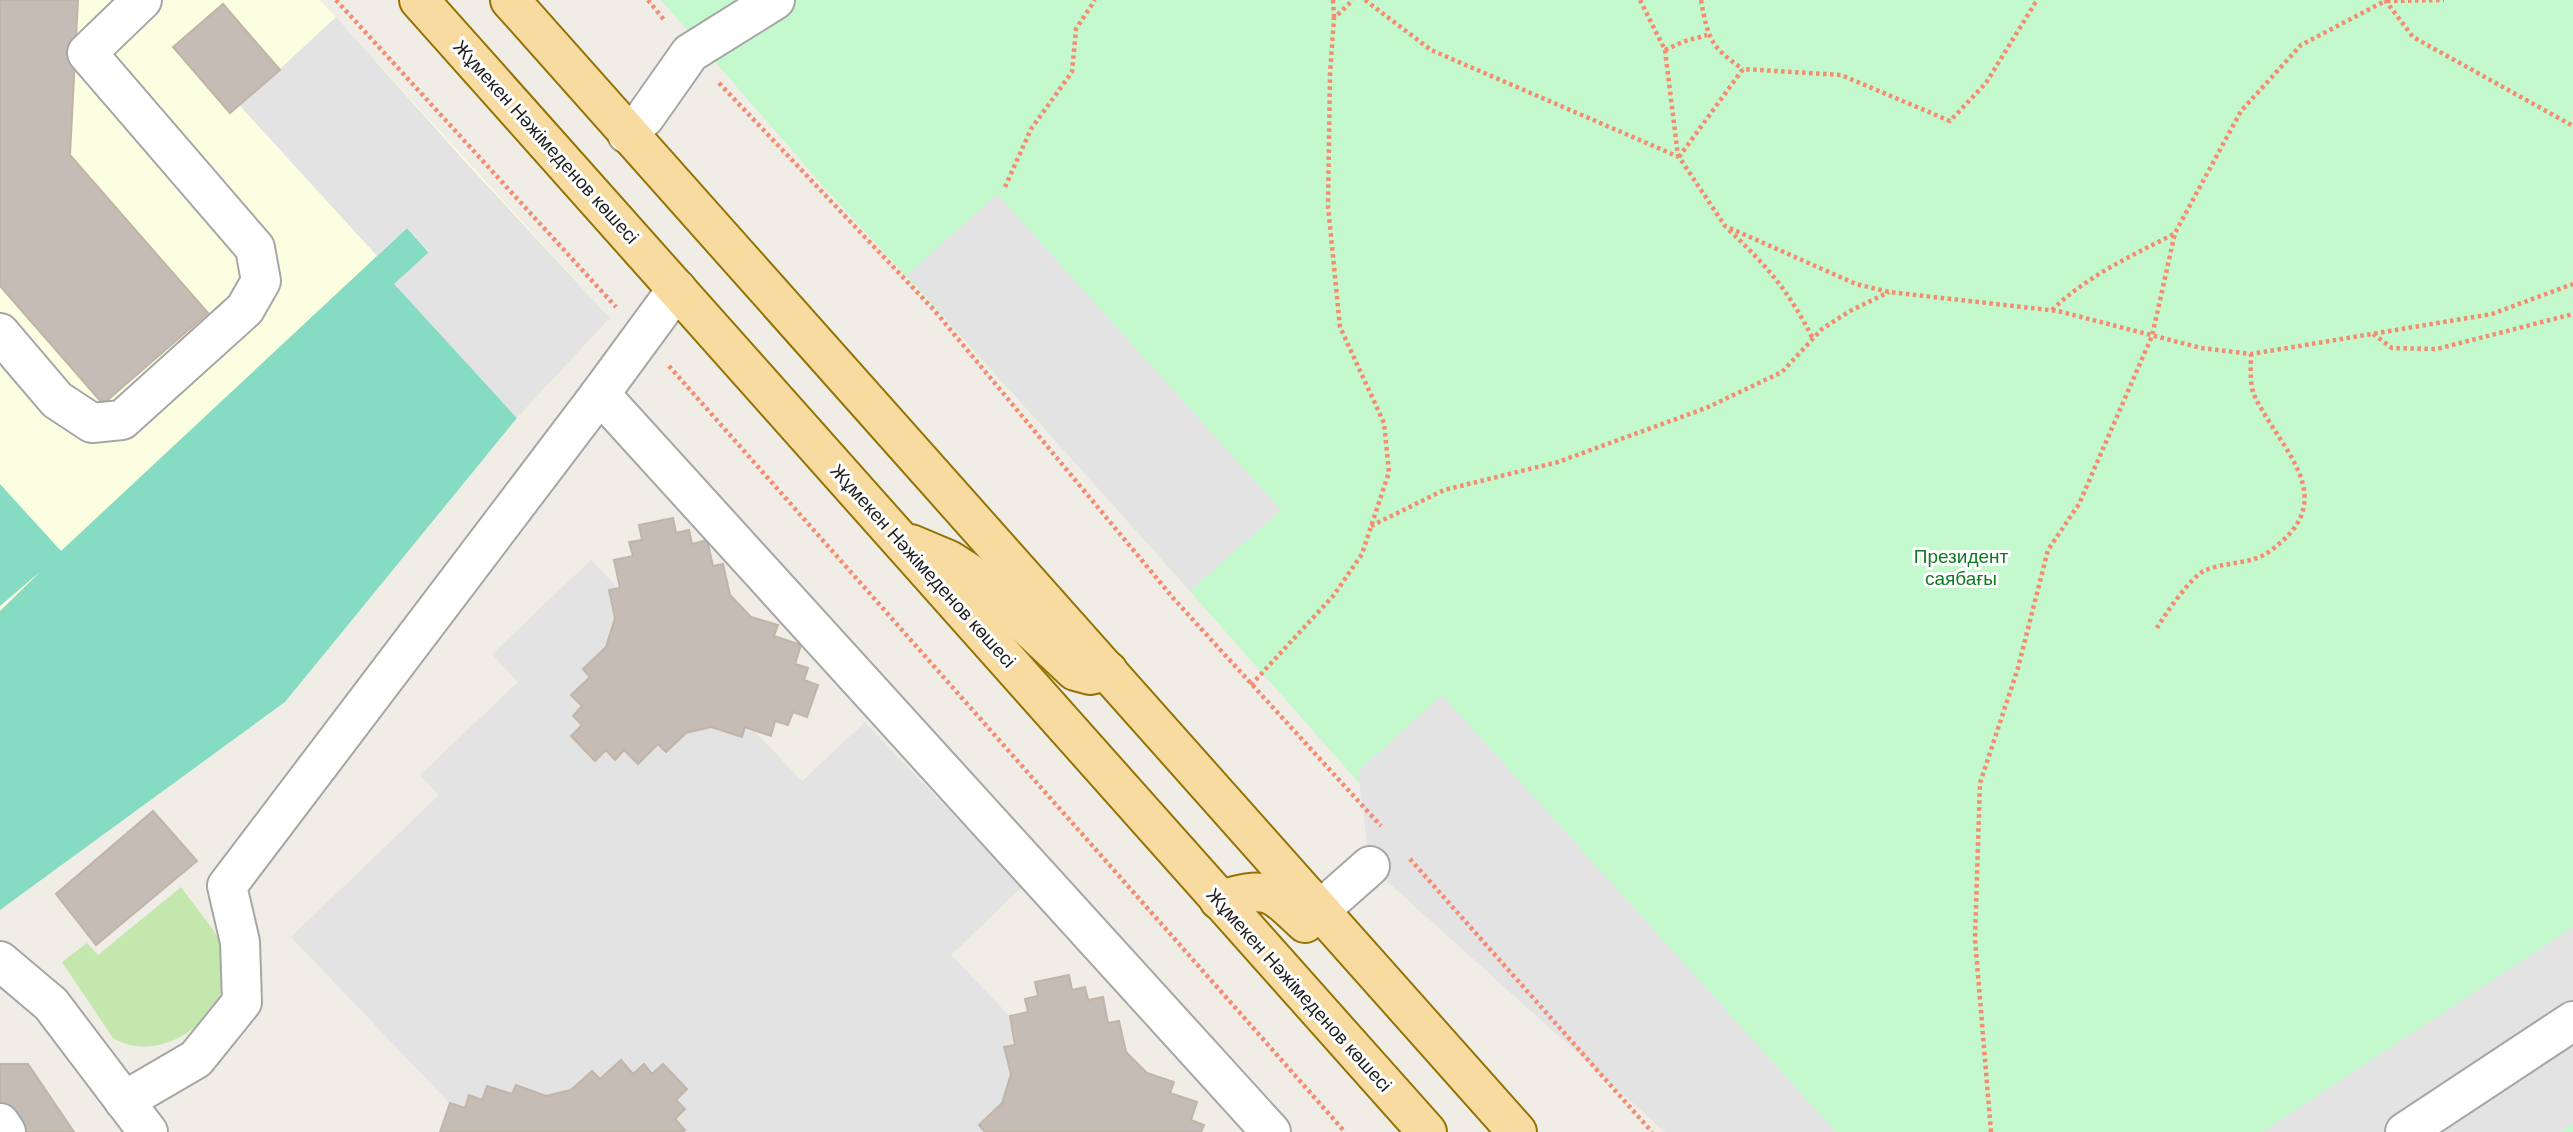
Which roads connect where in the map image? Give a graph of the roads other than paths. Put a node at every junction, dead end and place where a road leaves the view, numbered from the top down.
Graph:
1 (142, 0) edge
2 (419, 0) edge
3 (510, 0) edge
4 (775, 0) edge
5 (627, 134) junction
6 (677, 289) junction
7 (0, 333) edge
8 (600, 394) junction
9 (899, 539) junction
10 (1108, 671) junction
11 (1387, 859) road end
12 (1219, 900) junction
13 (1319, 911) junction
14 (0, 961) edge
15 (1407, 1010) junction
16 (2573, 1021) edge
17 (124, 1101) junction
18 (0, 1123) edge
19 (6, 1132) edge
20 (148, 1132) edge
21 (1270, 1132) edge
22 (1427, 1132) edge
23 (1517, 1132) edge
24 (2406, 1132) edge

1 - 7 lane
2 - 6 main road, Жұмекен Нәжімеденов көшесі
3 - 5 main road
4 - 5 lane
5 - 10 main road
6 - 8 lane
6 - 9 main road, Жұмекен Нәжімеденов көшесі
8 - 17 lane
8 - 21 lane
9 - 10 main road
9 - 12 main road, Жұмекен Нәжімеденов көшесі
10 - 13 main road
11 - 13 lane
12 - 15 main road
12 - 22 main road, Жұмекен Нәжімеденов көшесі
13 - 15 main road
14 - 17 lane
15 - 23 main road
16 - 24 lane
17 - 20 lane
18 - 19 lane

